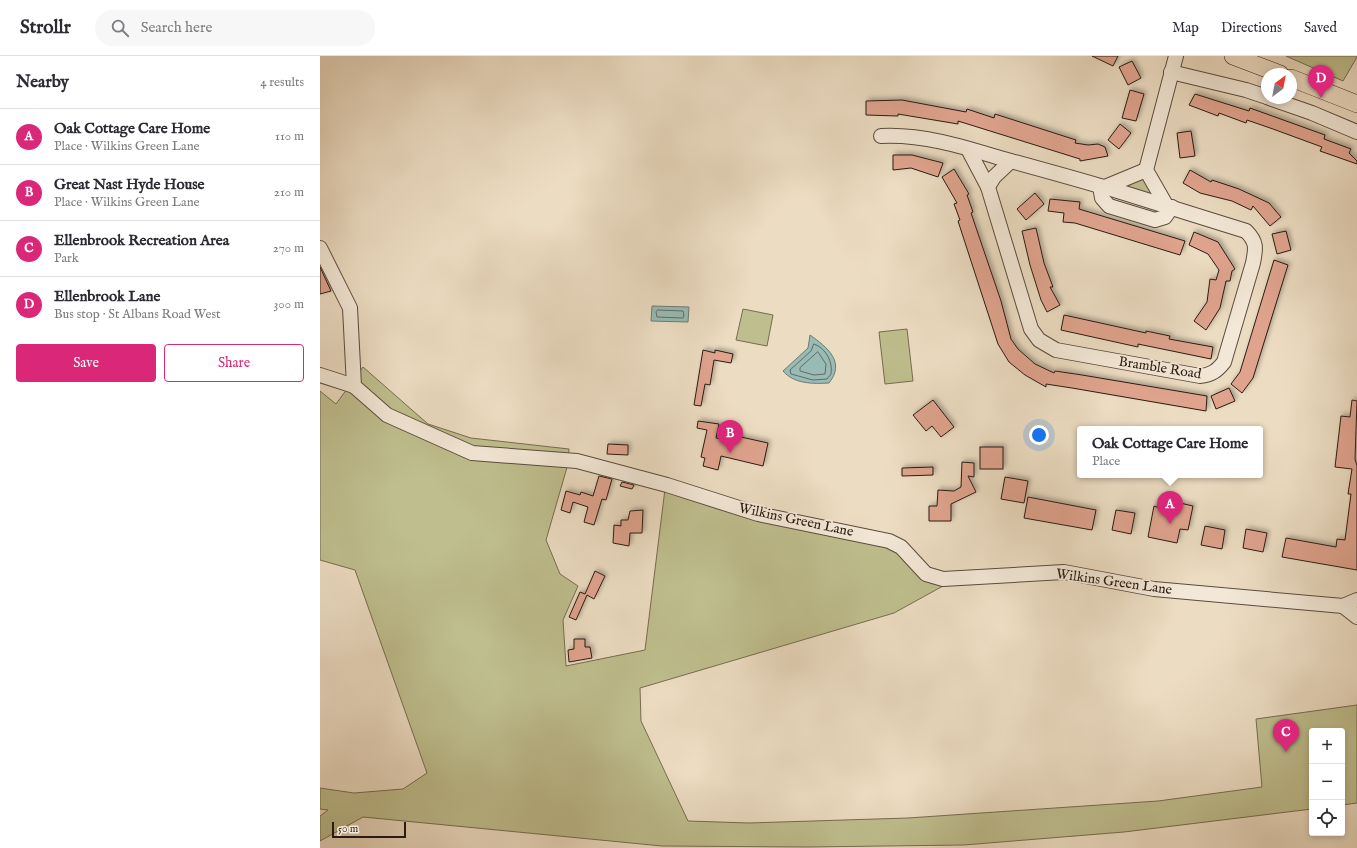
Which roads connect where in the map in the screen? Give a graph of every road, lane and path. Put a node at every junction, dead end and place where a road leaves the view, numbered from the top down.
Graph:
1 (1176, 56) edge
2 (1233, 56) edge
3 (1264, 68) edge
4 (1171, 72) junction
5 (1297, 80) edge
6 (1261, 95) edge
7 (1286, 104) edge
8 (1357, 104) edge
9 (1357, 132) edge
10 (881, 136) dead end
11 (968, 148) junction
12 (1011, 161) junction
13 (1146, 170) junction
14 (1102, 186) junction
15 (988, 187) junction
16 (1169, 206) junction
17 (320, 248) edge
18 (320, 375) edge
19 (354, 386) junction
20 (1357, 600) edge
21 (1343, 606) junction
22 (1357, 617) edge

1 - 4 street
2 - 3 main road
4 - 6 street
4 - 13 street
5 - 8 main road
7 - 9 street
10 - 11 street, Bramble Road
11 - 12 street, Bramble Road
11 - 15 street, Bramble Road
12 - 14 street, Bramble Road
12 - 15 street
13 - 14 street
13 - 16 street
14 - 16 street, Bramble Road
15 - 16 street, Bramble Road
17 - 19 street
18 - 19 street
19 - 21 street, Wilkins Green Lane
20 - 21 street, Wilkins Green Lane
21 - 22 street

